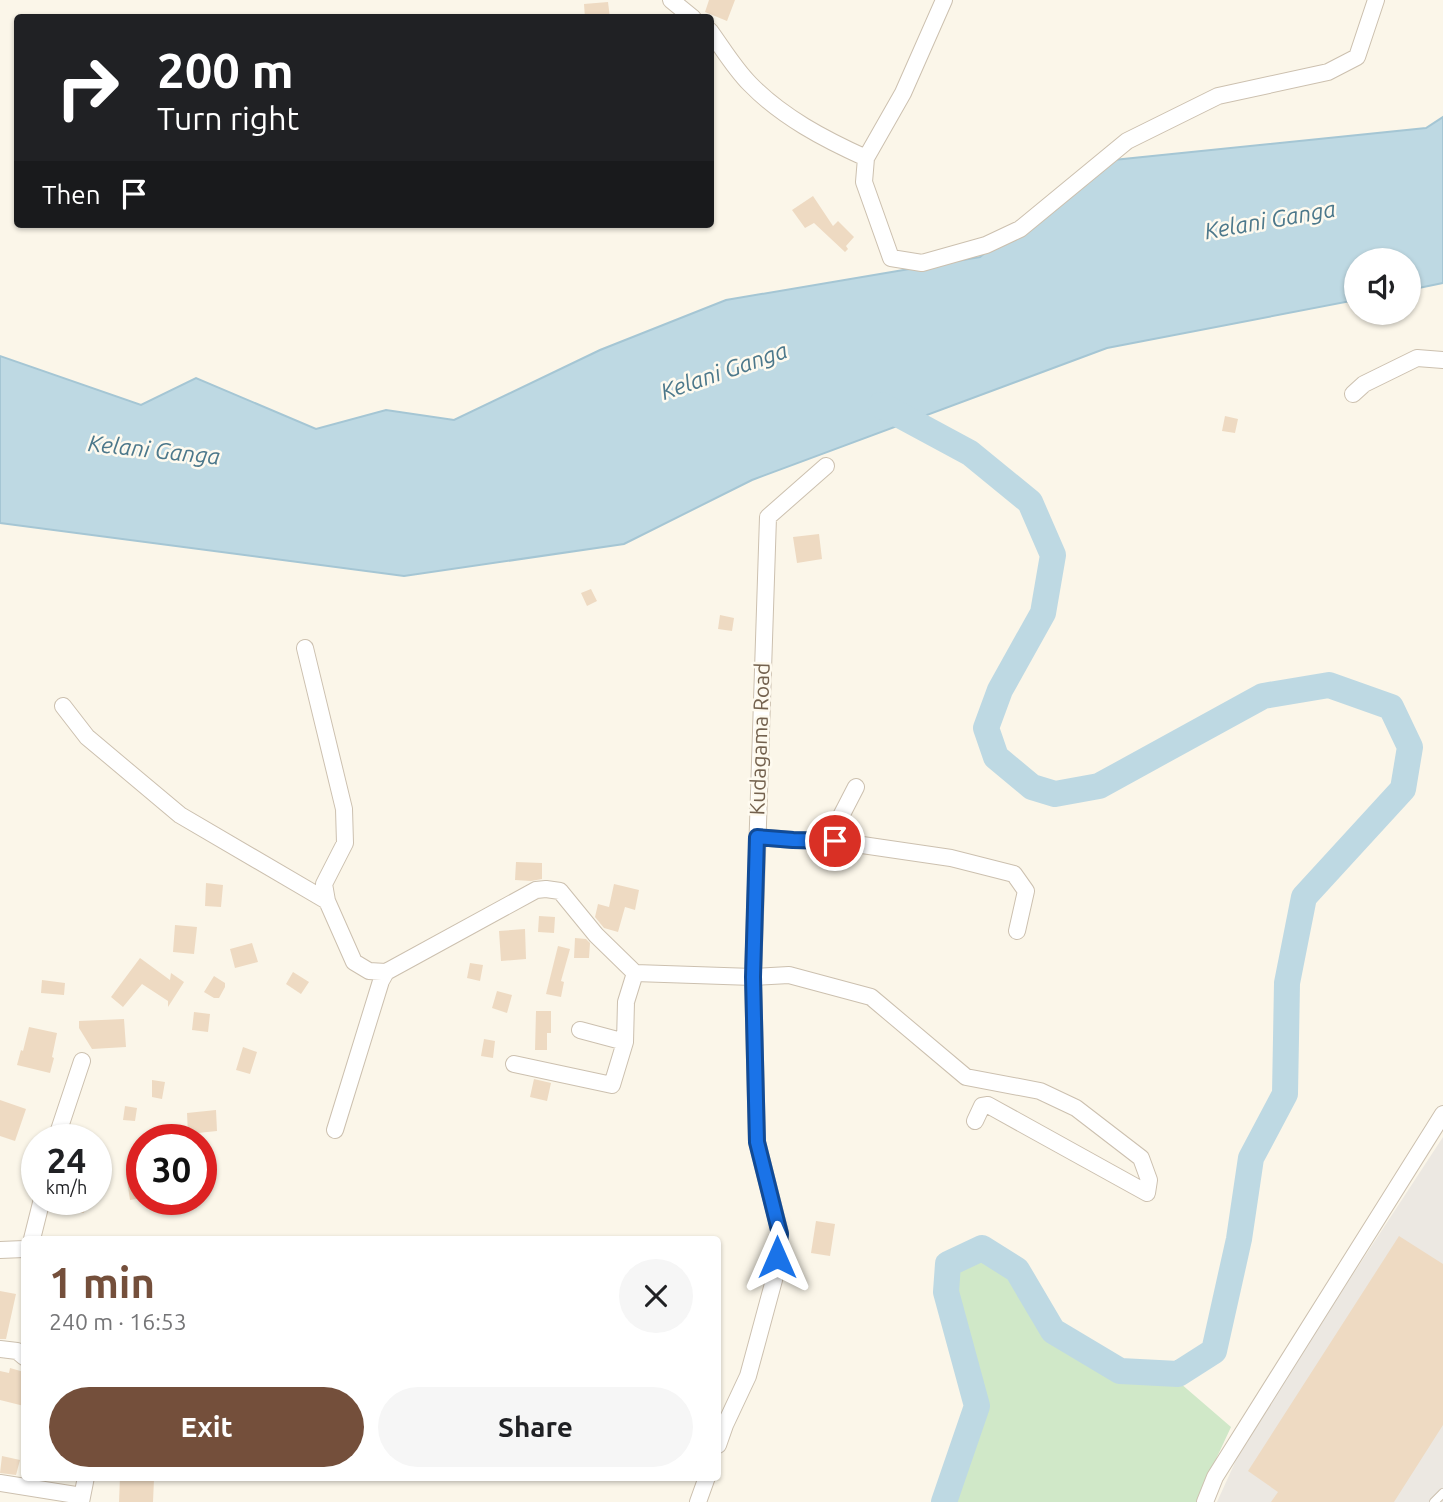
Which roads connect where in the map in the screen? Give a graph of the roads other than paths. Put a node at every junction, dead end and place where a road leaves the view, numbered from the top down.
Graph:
1 (671, 0) edge
2 (944, 0) edge
3 (1376, 0) edge
4 (688, 14) edge
5 (714, 36) edge
6 (866, 158) junction
7 (1443, 360) edge
8 (1353, 394) dead end
9 (826, 466) dead end
10 (305, 648) dead end
11 (63, 706) dead end
12 (856, 787) dead end
13 (757, 837) junction
14 (835, 841) junction
15 (327, 901) junction
16 (1017, 931) dead end
17 (386, 972) junction
18 (635, 973) junction
19 (753, 977) junction
20 (580, 1030) dead end
21 (625, 1042) junction
22 (82, 1060) dead end
23 (514, 1064) dead end
24 (1443, 1114) edge
25 (975, 1121) dead end
26 (61, 1124) edge
27 (335, 1130) dead end
28 (38, 1215) edge
29 (33, 1236) edge
30 (0, 1250) edge
31 (21, 1250) edge
32 (0, 1349) edge
33 (21, 1354) edge
34 (721, 1424) edge
35 (85, 1481) edge
36 (706, 1481) edge
37 (0, 1483) edge
38 (1443, 1493) edge
39 (82, 1499) edge
40 (698, 1502) edge
41 (1205, 1502) edge
42 (1434, 1502) edge

1 - 4 street
2 - 6 street
3 - 6 street
5 - 6 street
7 - 8 street
9 - 13 street, Kudagama Road
10 - 15 street
11 - 15 street
12 - 14 street
13 - 14 street
13 - 19 street, Kudagama Road
14 - 16 street
15 - 17 street
17 - 18 street
17 - 27 street
18 - 19 street
18 - 21 street
19 - 25 street
19 - 34 street, Kudagama Road
20 - 21 street
21 - 23 street
22 - 26 street
24 - 41 street
28 - 29 street
30 - 31 street
32 - 33 street
35 - 39 street
36 - 40 street
37 - 39 street
38 - 42 lane

